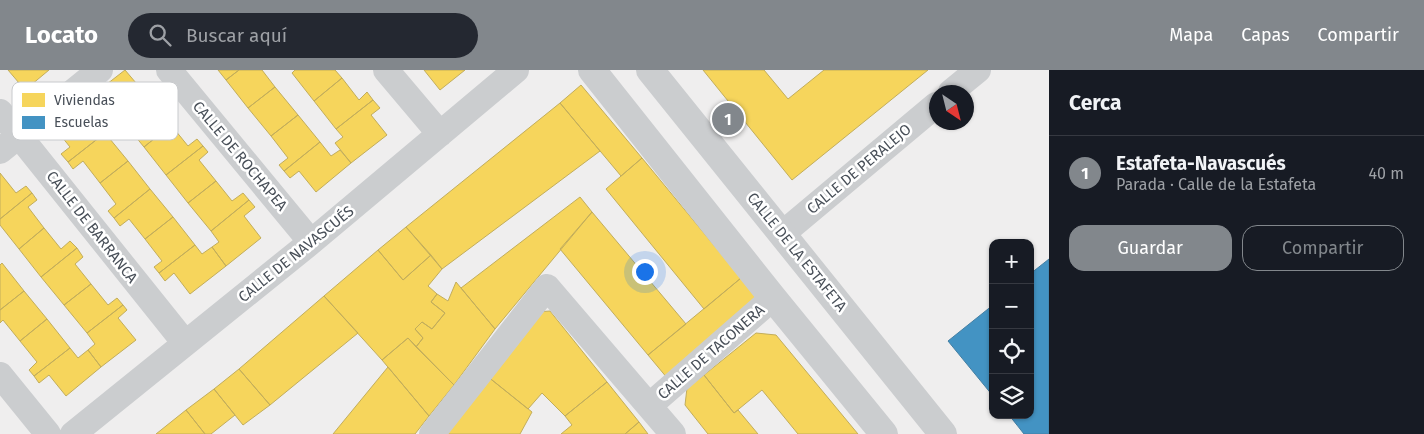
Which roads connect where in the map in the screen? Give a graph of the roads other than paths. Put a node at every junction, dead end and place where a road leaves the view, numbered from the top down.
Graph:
1 (100, 70) edge
2 (169, 70) edge
3 (386, 70) edge
4 (516, 70) edge
5 (592, 70) edge
6 (650, 70) edge
7 (978, 70) edge
8 (85, 82) edge
9 (960, 85) edge
10 (929, 111) edge
11 (0, 112) edge
12 (440, 134) junction
13 (10, 143) edge
14 (782, 234) junction
15 (311, 242) junction
16 (773, 298) junction
17 (185, 343) junction
18 (0, 375) edge
19 (649, 406) junction
20 (48, 434) edge
21 (73, 434) edge
22 (432, 434) edge
23 (673, 434) edge
24 (884, 434) edge
25 (943, 434) edge

1 - 8 street
2 - 15 street, CALLE DE ROCHAPEA
3 - 12 street
4 - 12 street, CALLE DE NAVASCUÉS
5 - 16 street
6 - 14 street, CALLE DE LA ESTAFETA
7 - 9 street
10 - 14 street, CALLE DE PERALEJO
11 - 13 street, CALLE DE BARRANCA
12 - 15 street, CALLE DE NAVASCUÉS
13 - 17 street, CALLE DE BARRANCA
14 - 25 street, CALLE DE LA ESTAFETA
15 - 17 street, CALLE DE NAVASCUÉS
16 - 19 street, CALLE DE TACONERA
16 - 24 street
17 - 21 street, CALLE DE NAVASCUÉS
18 - 20 street
19 - 22 street, CALLE DE TACONERA
19 - 23 street, CALLE DE TACONERA

